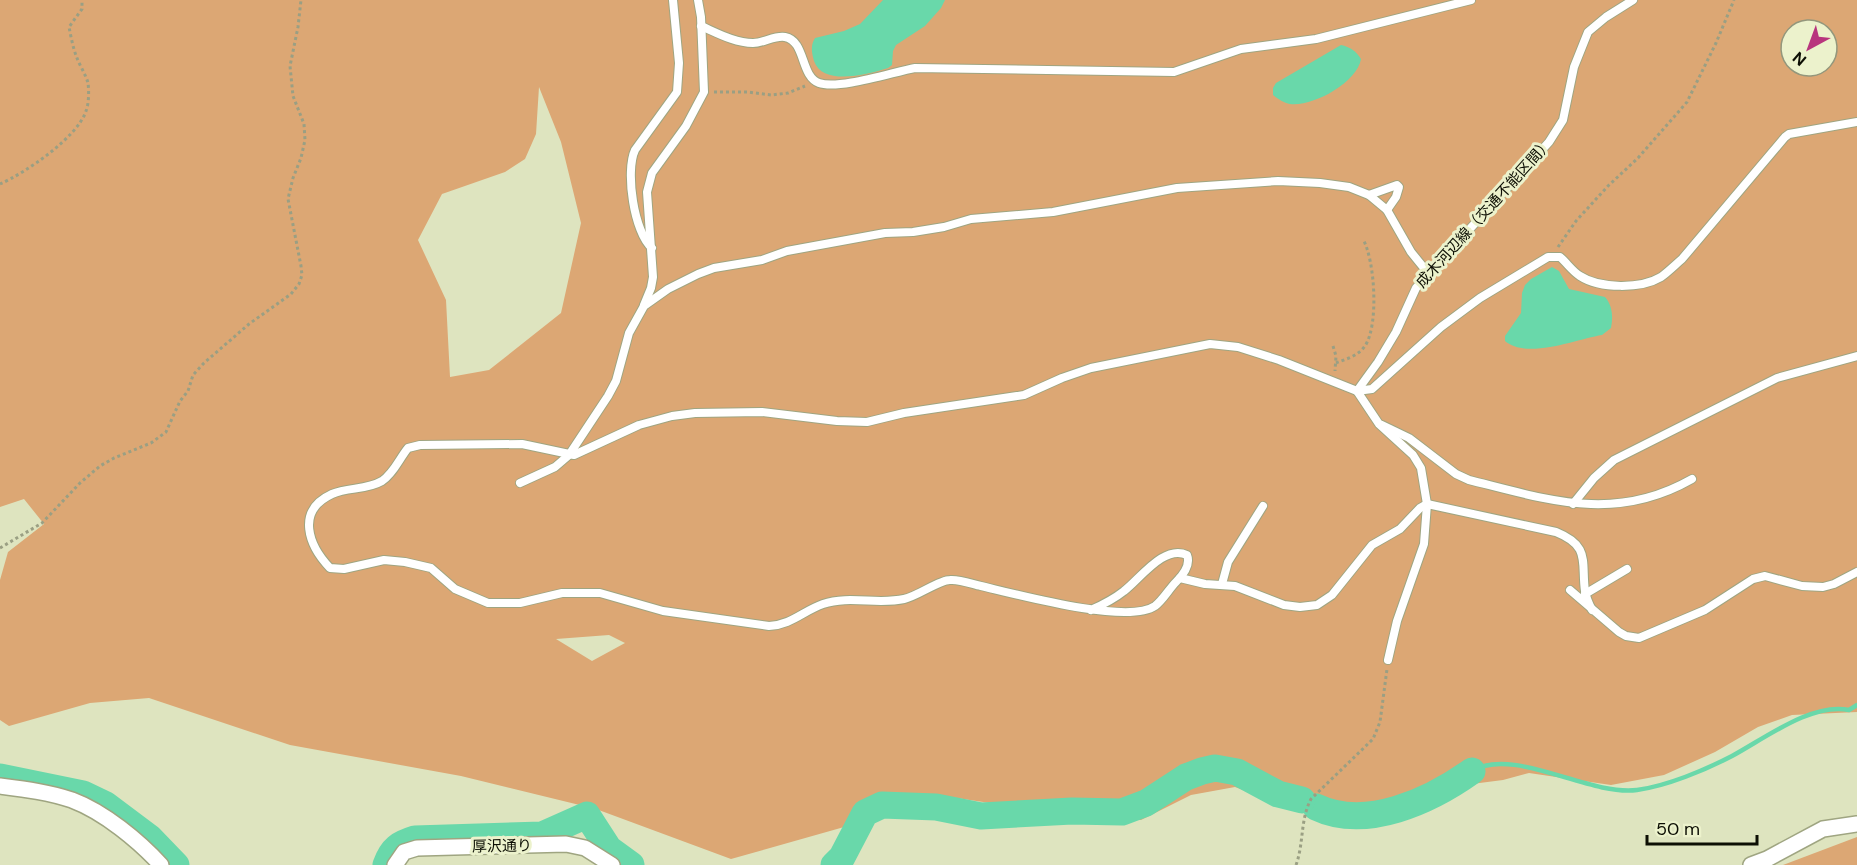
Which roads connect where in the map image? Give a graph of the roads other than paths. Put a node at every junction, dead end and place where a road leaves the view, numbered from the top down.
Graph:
1 (673, 0) edge
2 (1471, 0) edge
3 (1633, 0) edge
4 (700, 2) edge
5 (701, 26) junction
6 (1857, 122) edge
7 (1370, 195) junction
8 (1387, 210) junction
9 (652, 248) junction
10 (1428, 273) junction
11 (644, 306) junction
12 (1857, 356) edge
13 (1357, 391) junction
14 (1379, 424) junction
15 (569, 455) junction
16 (1692, 479) dead end
17 (520, 483) dead end
18 (1427, 504) junction
19 (1573, 504) junction
20 (1263, 506) dead end
21 (1627, 569) dead end
22 (1857, 572) edge
23 (1180, 578) junction
24 (1222, 584) junction
25 (1570, 590) dead end
26 (1585, 594) junction
27 (1091, 610) junction
28 (1592, 610) junction
29 (1388, 660) road end
30 (0, 786) edge
31 (1857, 824) edge
32 (161, 865) edge
33 (395, 865) edge
34 (612, 865) edge
35 (1751, 865) edge

1 - 9 lane
2 - 5 lane
3 - 10 lane, 成木河辺線（交通不能区間）
4 - 5 lane
5 - 9 lane
6 - 13 lane
7 - 8 lane
7 - 8 lane
7 - 11 lane
8 - 10 lane
9 - 11 lane
10 - 13 lane, 成木河辺線（交通不能区間）
11 - 15 lane
12 - 19 lane
13 - 14 lane
13 - 15 lane
14 - 18 lane
14 - 19 lane
15 - 17 lane
15 - 27 lane
16 - 19 lane
18 - 24 lane
18 - 26 lane
18 - 29 lane
20 - 24 lane
21 - 26 lane
22 - 28 lane
23 - 24 lane
23 - 27 lane
23 - 27 lane
25 - 28 lane
26 - 28 lane
30 - 32 street
31 - 35 street
33 - 34 street, 厚沢通り

